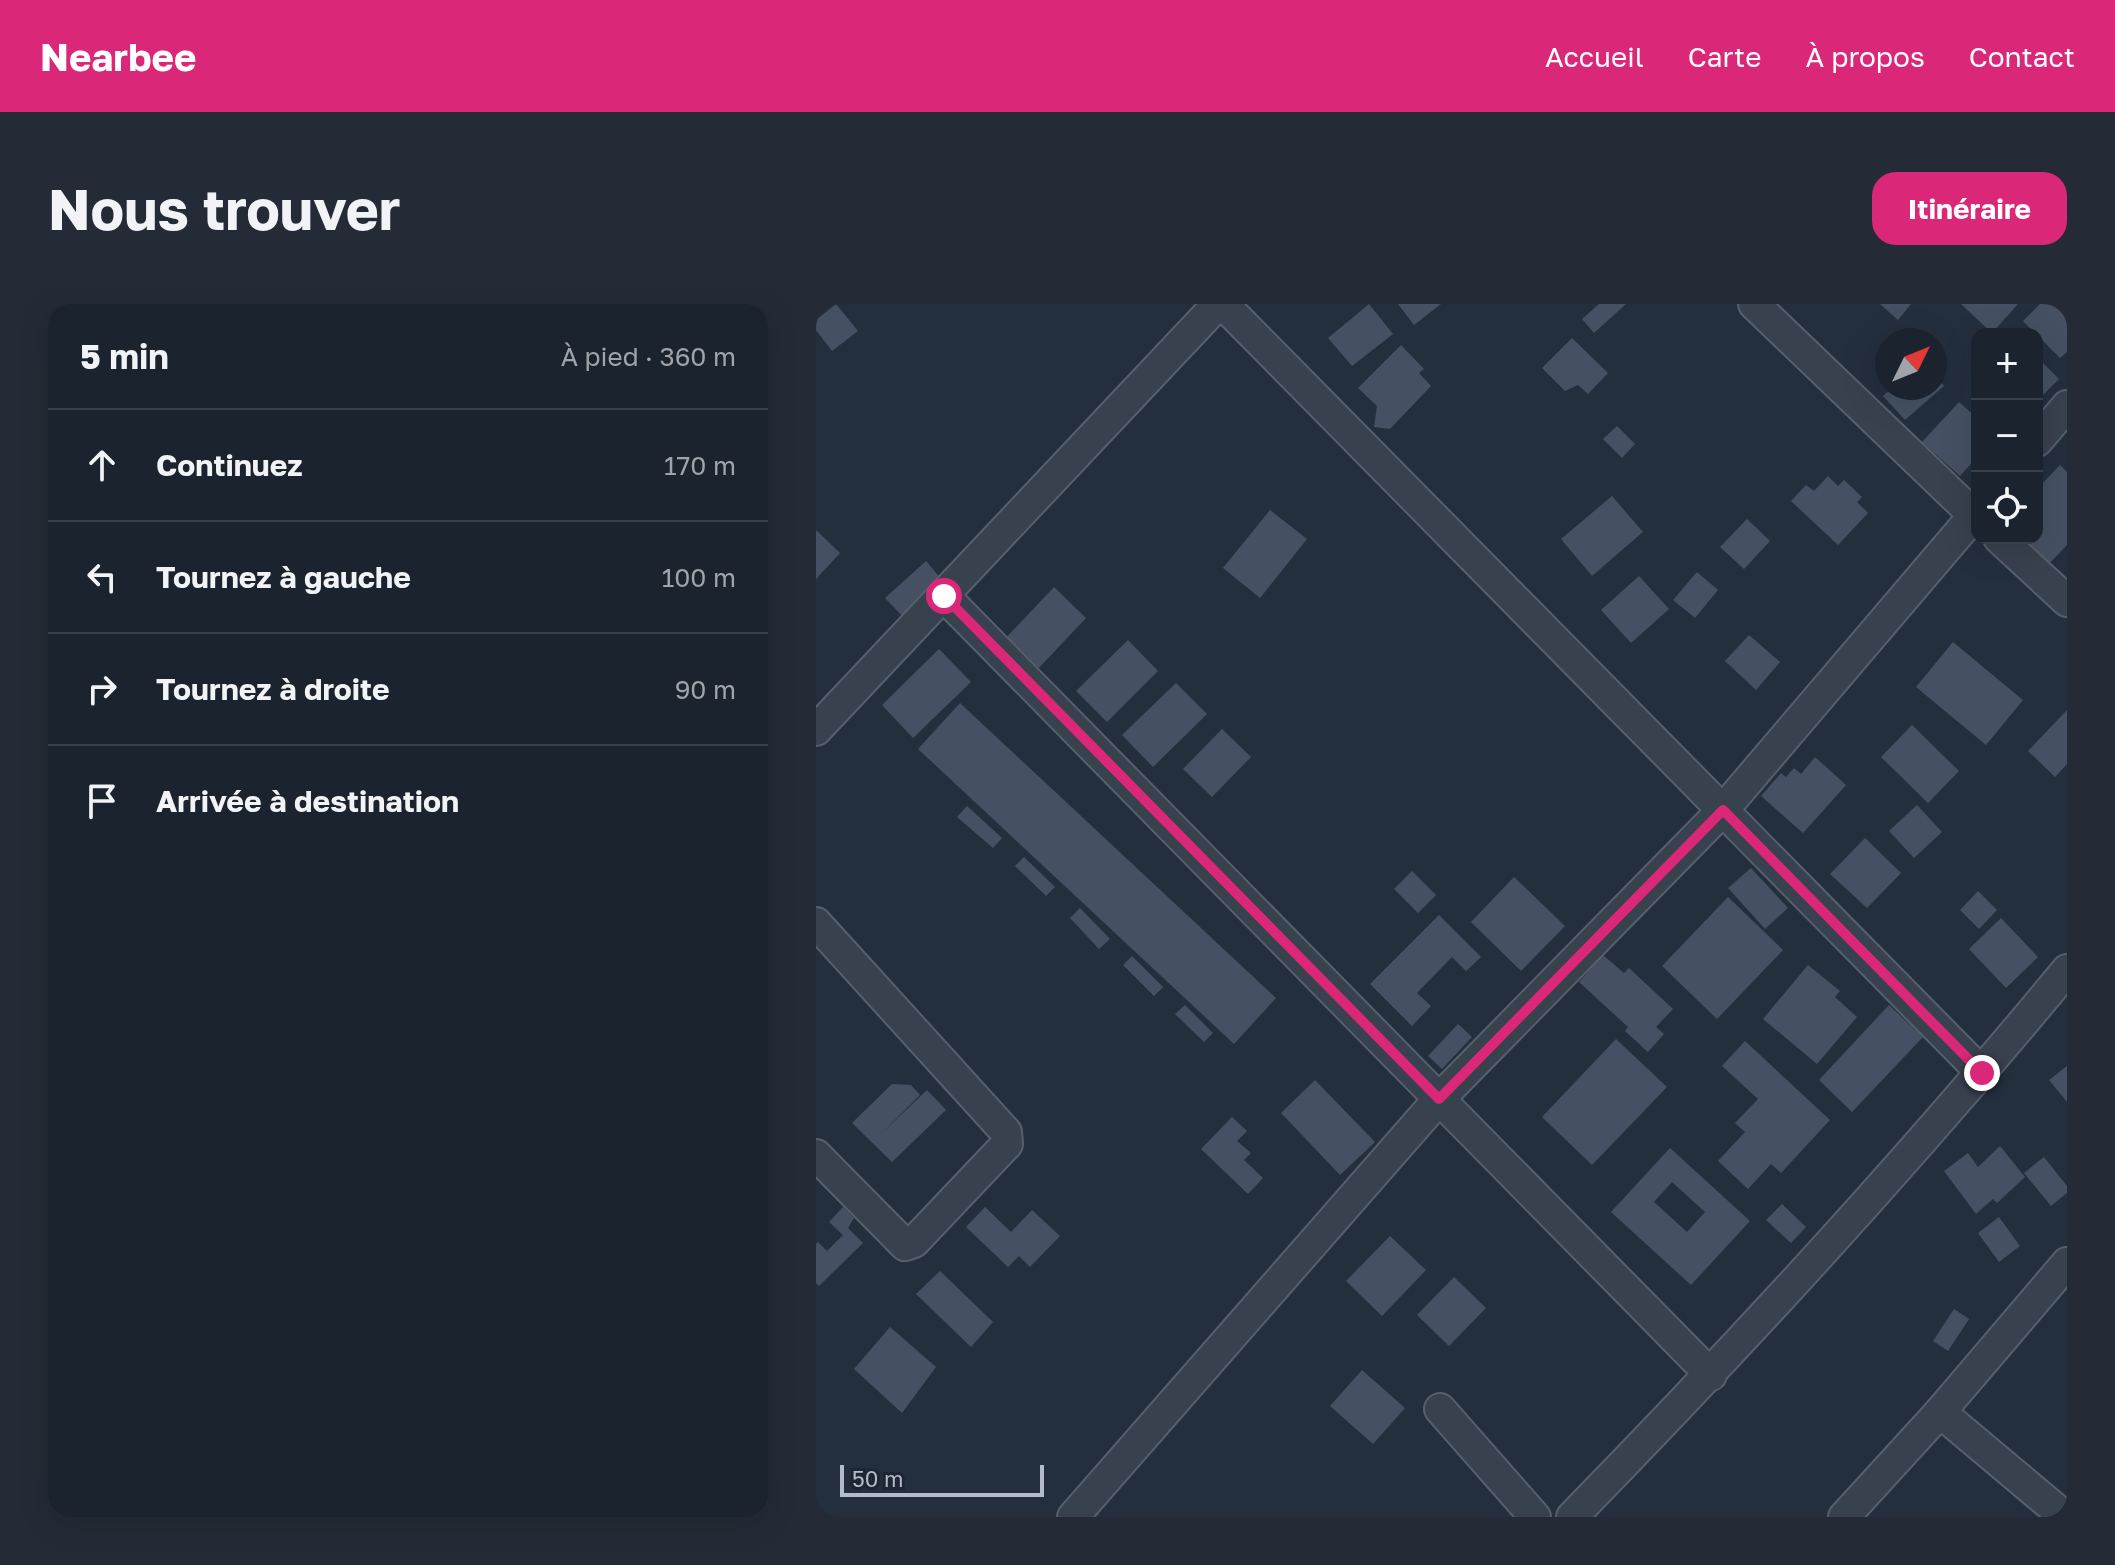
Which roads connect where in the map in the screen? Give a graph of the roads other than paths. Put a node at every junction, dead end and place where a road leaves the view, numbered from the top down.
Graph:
1 (1220, 304) edge
2 (1754, 304) edge
3 (2067, 406) edge
4 (2043, 434) edge
5 (1971, 510) edge
6 (1971, 521) edge
7 (2005, 544) edge
8 (944, 596) junction
9 (2067, 601) edge
10 (816, 730) edge
11 (1723, 810) junction
12 (816, 923) edge
13 (2067, 970) edge
14 (1982, 1073) junction
15 (1439, 1099) junction
16 (816, 1155) edge
17 (2067, 1263) edge
18 (1711, 1375) junction
19 (1440, 1409) dead end
20 (1940, 1412) junction
21 (1073, 1517) edge
22 (1535, 1517) edge
23 (1572, 1517) edge
24 (1844, 1517) edge
25 (2065, 1517) edge

1 - 8 street
1 - 11 street
2 - 5 street
3 - 4 street
6 - 11 street
7 - 9 street
8 - 10 street
8 - 15 street
11 - 14 street
11 - 15 street
12 - 16 street
13 - 14 street
14 - 18 street
15 - 18 street
15 - 21 street
17 - 20 street
18 - 23 street
19 - 22 street
20 - 24 street
20 - 25 street

